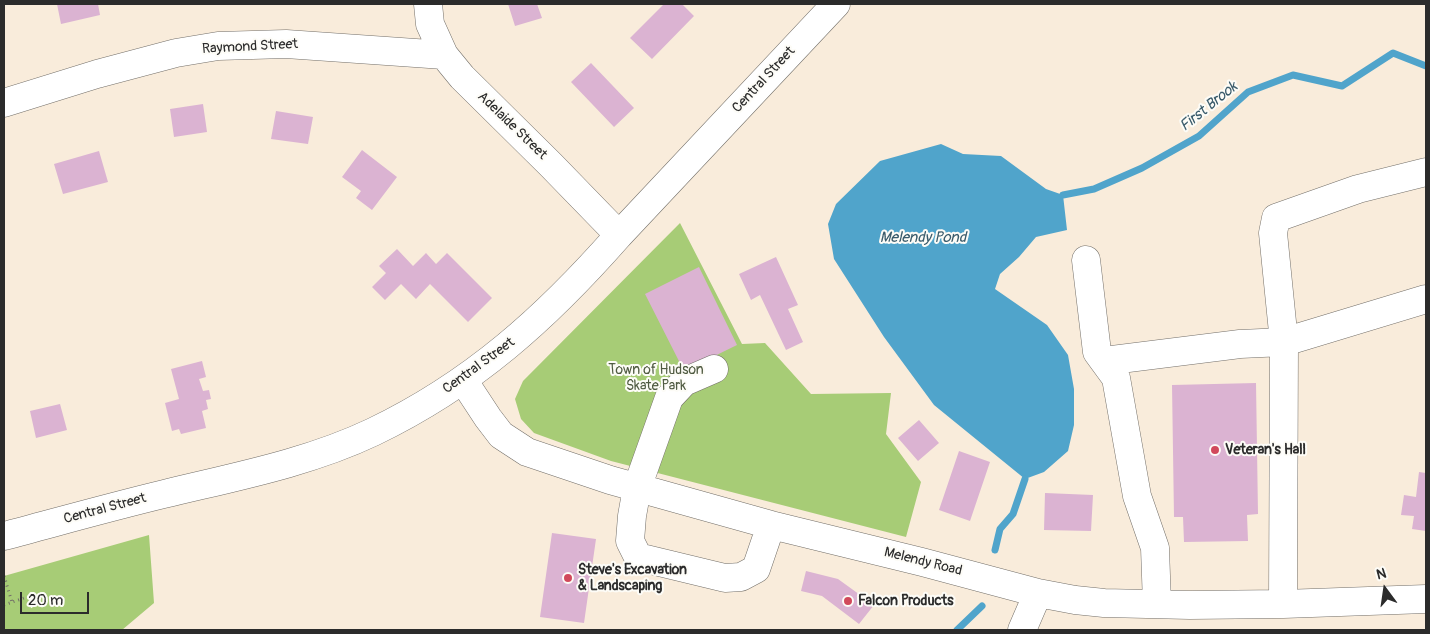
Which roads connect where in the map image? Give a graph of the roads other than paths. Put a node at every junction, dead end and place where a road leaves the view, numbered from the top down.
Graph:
1 (428, 4) edge
2 (836, 4) edge
3 (444, 55) junction
4 (4, 103) edge
5 (1426, 172) edge
6 (619, 235) junction
7 (1086, 260) dead end
8 (1426, 299) edge
9 (1284, 342) junction
10 (1104, 361) junction
11 (714, 369) dead end
12 (464, 380) junction
13 (637, 488) junction
14 (771, 525) junction
15 (4, 536) edge
16 (1038, 593) junction
17 (1426, 599) edge
18 (1157, 604) junction
19 (1283, 604) junction
20 (1022, 630) edge

1 - 3 street, Adelaide Street
2 - 6 street, Central Street
3 - 4 street, Raymond Street
3 - 6 street, Adelaide Street
5 - 9 street
6 - 12 street, Central Street
7 - 10 street
8 - 9 street
9 - 10 street
9 - 19 street
10 - 18 street
11 - 13 street
12 - 13 street, Melendy Road
12 - 15 street, Central Street
13 - 14 street, Melendy Road
13 - 14 street
14 - 16 street, Melendy Road
16 - 18 street, Melendy Road
16 - 20 street
17 - 19 street, Melendy Road
18 - 19 street, Melendy Road

